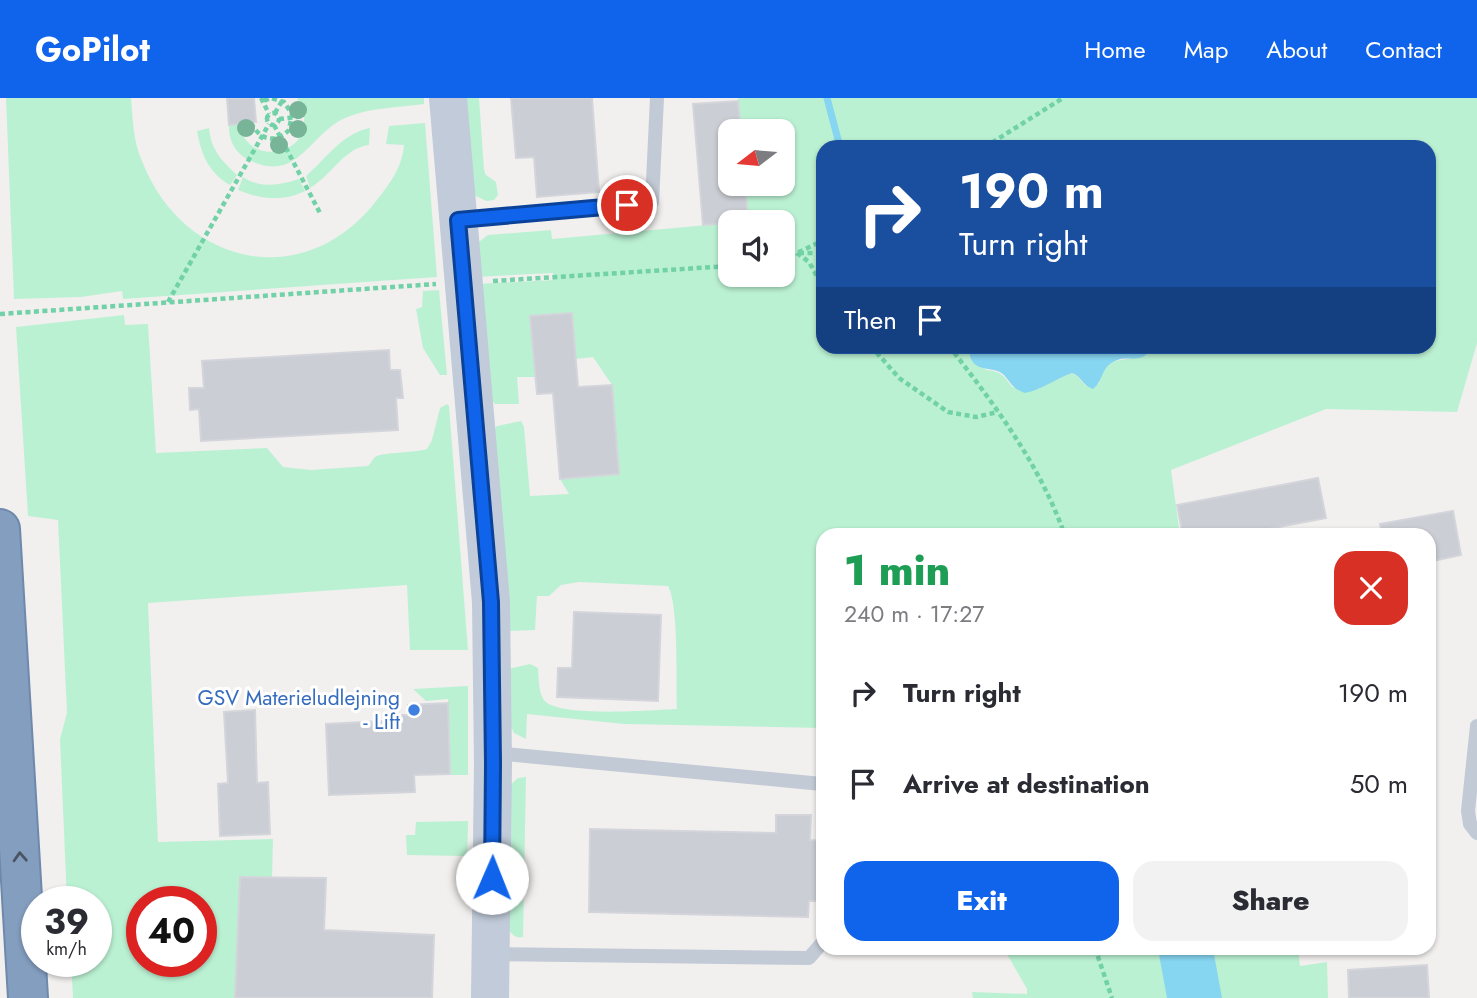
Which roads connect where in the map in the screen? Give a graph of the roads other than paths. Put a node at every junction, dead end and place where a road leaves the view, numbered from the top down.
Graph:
1 (448, 98) edge
2 (657, 98) edge
3 (458, 220) junction
4 (0, 529) edge
5 (1477, 726) edge
6 (493, 752) junction
7 (816, 783) edge
8 (1477, 833) edge
9 (816, 950) edge
10 (491, 954) junction
11 (28, 998) edge
12 (490, 998) edge

1 - 3 street
2 - 3 lane
3 - 6 street
11 -> 4 highway
5 - 8 lane
6 - 7 lane
6 - 10 street
9 - 10 lane
10 - 12 street

